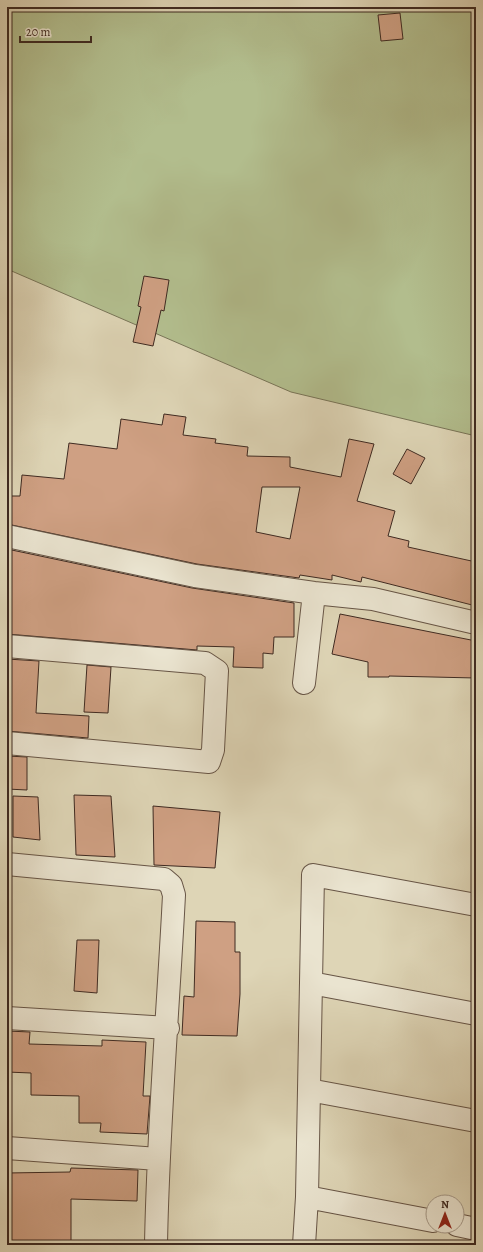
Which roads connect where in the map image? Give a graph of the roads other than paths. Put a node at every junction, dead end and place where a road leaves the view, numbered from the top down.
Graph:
1 (7, 536) edge
2 (314, 593) junction
3 (476, 623) edge
4 (7, 646) edge
5 (304, 683) dead end
6 (7, 743) edge
7 (7, 864) edge
8 (476, 905) edge
9 (311, 983) junction
10 (476, 1014) edge
11 (7, 1018) edge
12 (168, 1028) junction
13 (309, 1090) junction
14 (476, 1121) edge
15 (7, 1148) edge
16 (158, 1159) junction
17 (307, 1197) junction
18 (425, 1219) edge
19 (465, 1227) edge
20 (476, 1229) edge
21 (156, 1245) edge
22 (304, 1245) edge

1 - 2 street
2 - 3 street
2 - 5 street
4 - 6 street
7 - 12 street
8 - 9 street
9 - 10 street
9 - 13 street
11 - 12 street
12 - 16 street
13 - 14 street
13 - 17 street
15 - 16 street
16 - 21 street
17 - 18 street
17 - 22 street
19 - 20 street

